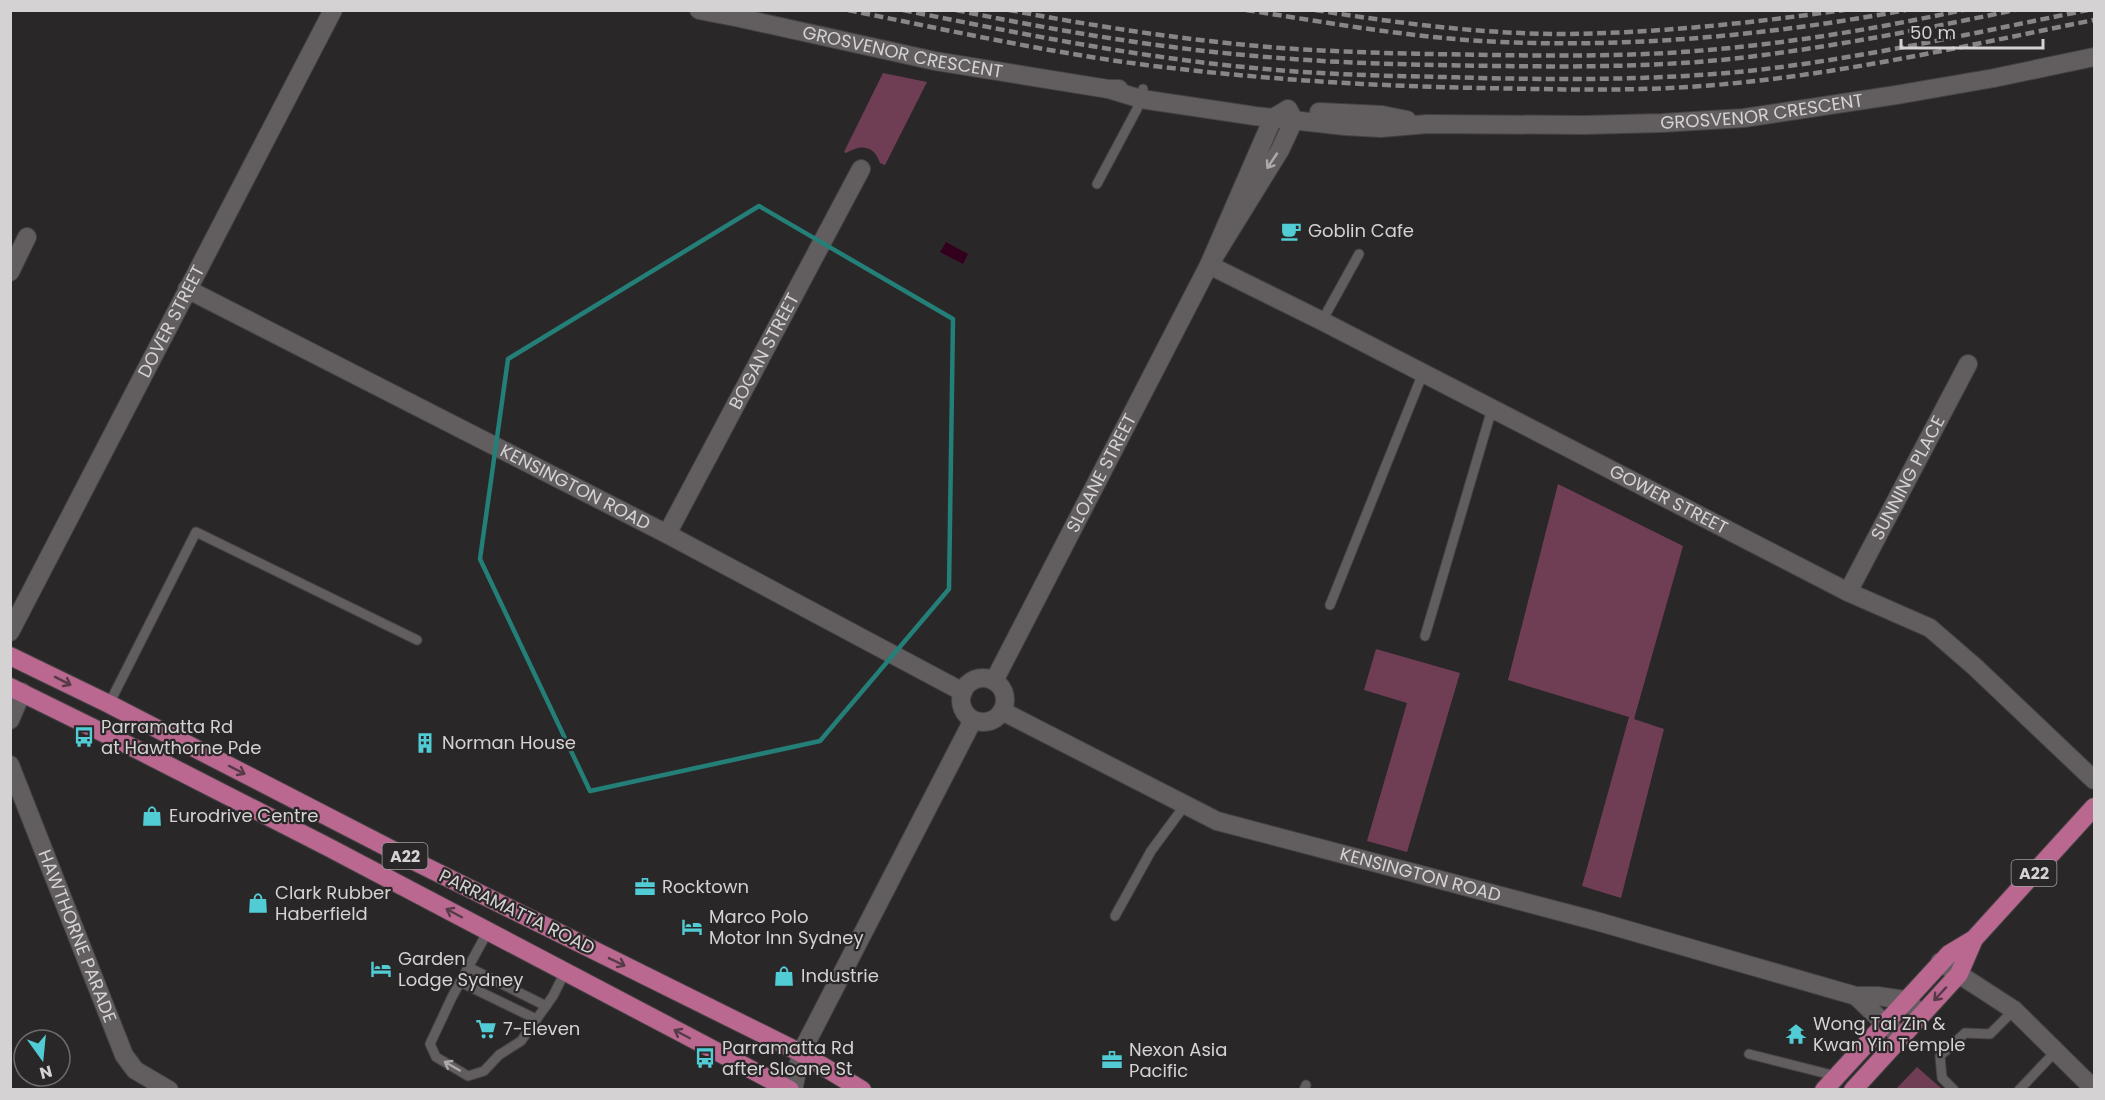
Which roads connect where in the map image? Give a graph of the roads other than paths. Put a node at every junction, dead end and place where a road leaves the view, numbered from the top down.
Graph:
1 (333, 10) edge
2 (699, 10) edge
3 (2094, 57) edge
4 (1142, 94) junction
5 (1285, 116) junction
6 (861, 169) dead end
7 (1097, 184) dead end
8 (27, 237) dead end
9 (1359, 254) dead end
10 (1209, 265) junction
11 (10, 272) edge
12 (187, 289) junction
13 (1322, 321) junction
14 (1968, 364) dead end
15 (1423, 373) junction
16 (1492, 409) junction
17 (667, 534) junction
18 (1848, 592) junction
19 (1330, 605) dead end
20 (10, 632) edge
21 (1425, 636) dead end
22 (417, 640) dead end
23 (10, 656) edge
24 (994, 681) junction
25 (16, 690) edge
26 (963, 692) junction
27 (110, 704) junction
28 (1002, 711) junction
29 (10, 720) edge
30 (973, 720) junction
31 (10, 765) edge
32 (2094, 780) edge
33 (1185, 805) junction
34 (2094, 807) edge
35 (1115, 916) dead end
36 (488, 931) junction
37 (1974, 939) junction
38 (1941, 962) junction
39 (468, 967) junction
40 (565, 972) junction
41 (1959, 974) junction
42 (460, 982) junction
43 (1856, 996) junction
44 (1905, 1000) junction
45 (546, 1006) junction
46 (2014, 1010) junction
47 (1922, 1014) junction
48 (537, 1019) junction
49 (1884, 1023) junction
50 (1902, 1036) junction
51 (2056, 1051) junction
52 (801, 1053) junction
53 (1749, 1054) dead end
54 (1830, 1083) edge
55 (169, 1089) edge
56 (792, 1089) edge
57 (862, 1089) edge
58 (1853, 1089) edge
59 (1954, 1089) edge
60 (2019, 1089) edge
61 (2094, 1089) edge

1 - 12 street, DOVER STREET
2 - 4 street, GROSVENOR CRESCENT
3 - 5 street, GROSVENOR CRESCENT
4 - 5 street, GROSVENOR CRESCENT
4 - 7 lane
5 - 10 street, SLOANE STREET
6 - 17 street, BOGAN STREET
8 - 11 street
9 - 13 lane
10 - 13 street, GOWER STREET
10 - 24 street, SLOANE STREET
12 - 17 street, KENSINGTON ROAD
12 - 20 street, DOVER STREET
13 - 15 street, GOWER STREET
14 - 18 street, SUNNING PLACE
15 - 16 street, GOWER STREET
15 - 19 lane
16 - 18 street, GOWER STREET
16 - 21 lane
17 - 26 street, KENSINGTON ROAD
18 - 32 street, GOWER STREET
22 - 27 lane
23 -> 27 highway, PARRAMATTA ROAD / A22
24 - 26 street
24 - 28 street
25 - 29 street
36 -> 25 highway, PARRAMATTA ROAD / A22
26 - 30 street
27 -> 52 highway, PARRAMATTA ROAD / A22
28 - 30 street
28 - 33 street, KENSINGTON ROAD
30 - 52 street
31 - 55 street, HAWTHORNE PARADE
33 - 35 lane
33 - 43 street, KENSINGTON ROAD
34 - 37 highway, A22
36 - 39 lane
36 - 40 highway, PARRAMATTA ROAD / A22
37 - 38 highway, A22
37 - 41 highway, A22
38 - 41 street
38 - 44 highway, A22
39 - 42 lane
39 - 45 lane
40 - 45 lane
56 -> 40 highway, PARRAMATTA ROAD / A22
41 - 46 street
41 -> 47 highway, A22
42 - 48 lane
48 -> 42 lane
43 - 44 street, KENSINGTON ROAD
43 - 49 street, KENSINGTON ROAD
44 - 47 street
44 - 49 highway, A22
45 - 48 lane
46 - 51 street
46 - 59 lane
47 - 50 highway, A22
49 - 50 street, KENSINGTON ROAD
49 - 54 highway, A22
50 - 58 highway, A22
51 - 60 lane
51 - 61 street
52 - 56 street
52 - 57 highway, PARRAMATTA ROAD / A22
53 - 54 lane

